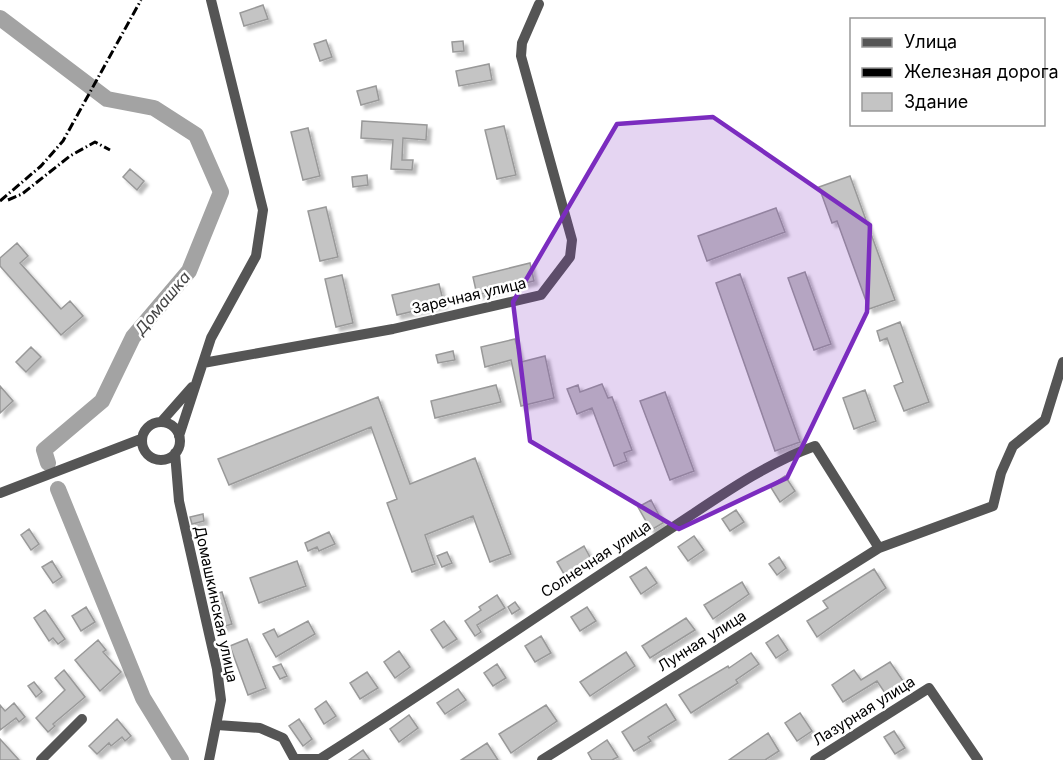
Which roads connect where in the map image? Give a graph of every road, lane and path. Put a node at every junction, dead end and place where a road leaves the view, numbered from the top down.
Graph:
1 (211, 0) edge
2 (539, 4) dead end
3 (1063, 362) edge
4 (203, 363) junction
5 (196, 382) junction
6 (162, 421) junction
7 (179, 436) junction
8 (141, 439) junction
9 (175, 453) junction
10 (0, 492) edge
11 (879, 548) junction
12 (82, 719) dead end
13 (217, 725) junction
14 (295, 759) edge
15 (41, 760) edge
16 (209, 760) edge
17 (542, 760) edge
18 (815, 760) edge
19 (978, 760) edge

1 - 4 street
2 - 4 street, Заречная улица
3 - 11 street, Лунная улица
4 - 5 street
5 - 6 street
5 - 7 street
6 - 7 street
6 - 8 street
7 - 9 street
8 - 9 street
8 - 10 street
9 - 13 street, Домашкинская улица
11 - 14 street, Солнечная улица
11 - 17 street, Лунная улица
12 - 15 street
13 - 14 street
13 - 16 street, Домашкинская улица
18 - 19 street, Лазурная улица

